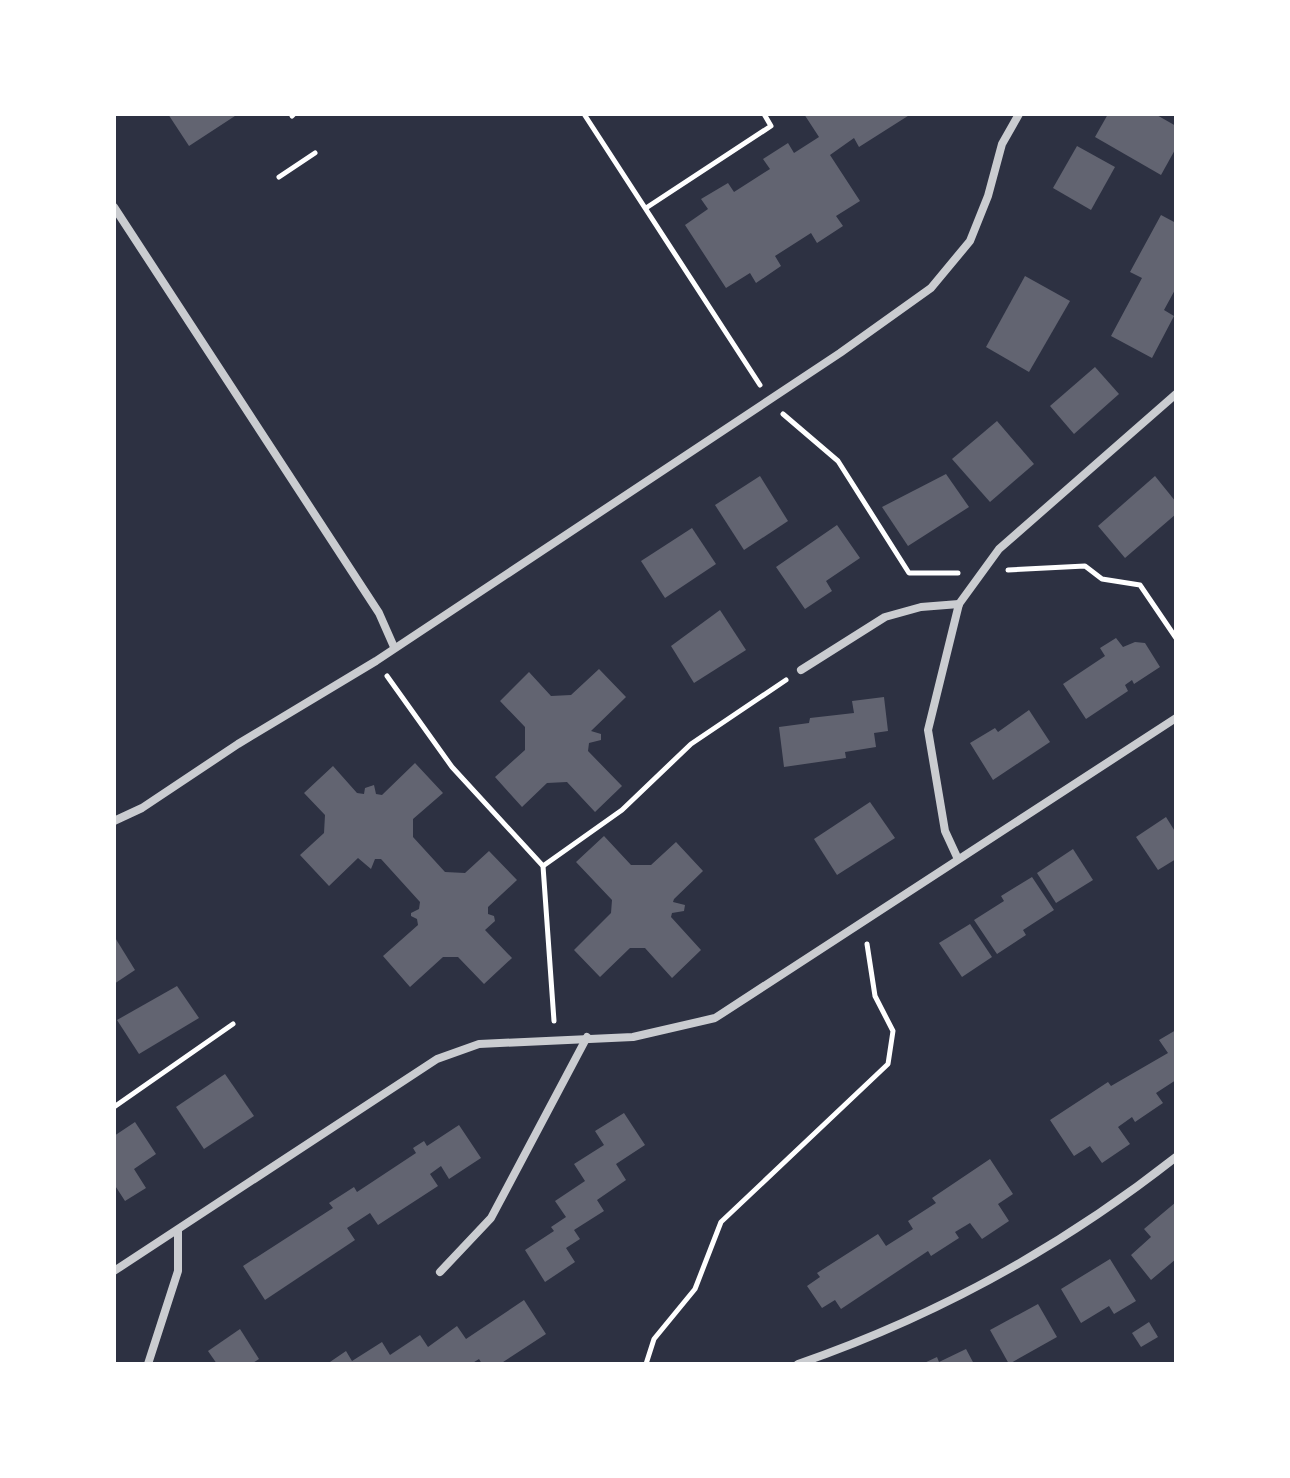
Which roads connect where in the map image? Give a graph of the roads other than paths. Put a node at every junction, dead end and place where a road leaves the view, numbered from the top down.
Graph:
1 (1019, 114) edge
2 (114, 207) edge
3 (1176, 394) edge
4 (959, 604) junction
5 (394, 647) junction
6 (801, 670) road end
7 (1176, 718) edge
8 (114, 821) edge
9 (957, 857) junction
10 (587, 1037) junction
11 (1176, 1157) edge
12 (178, 1230) junction
13 (114, 1271) edge
14 (440, 1272) dead end
15 (148, 1364) edge
16 (798, 1364) edge

1 - 5 street
2 - 5 street
3 - 4 street
4 - 6 street
4 - 9 street
5 - 8 street
7 - 9 street
9 - 10 street
10 - 12 street
10 - 14 street
11 - 16 street
12 - 13 street
12 - 15 street

